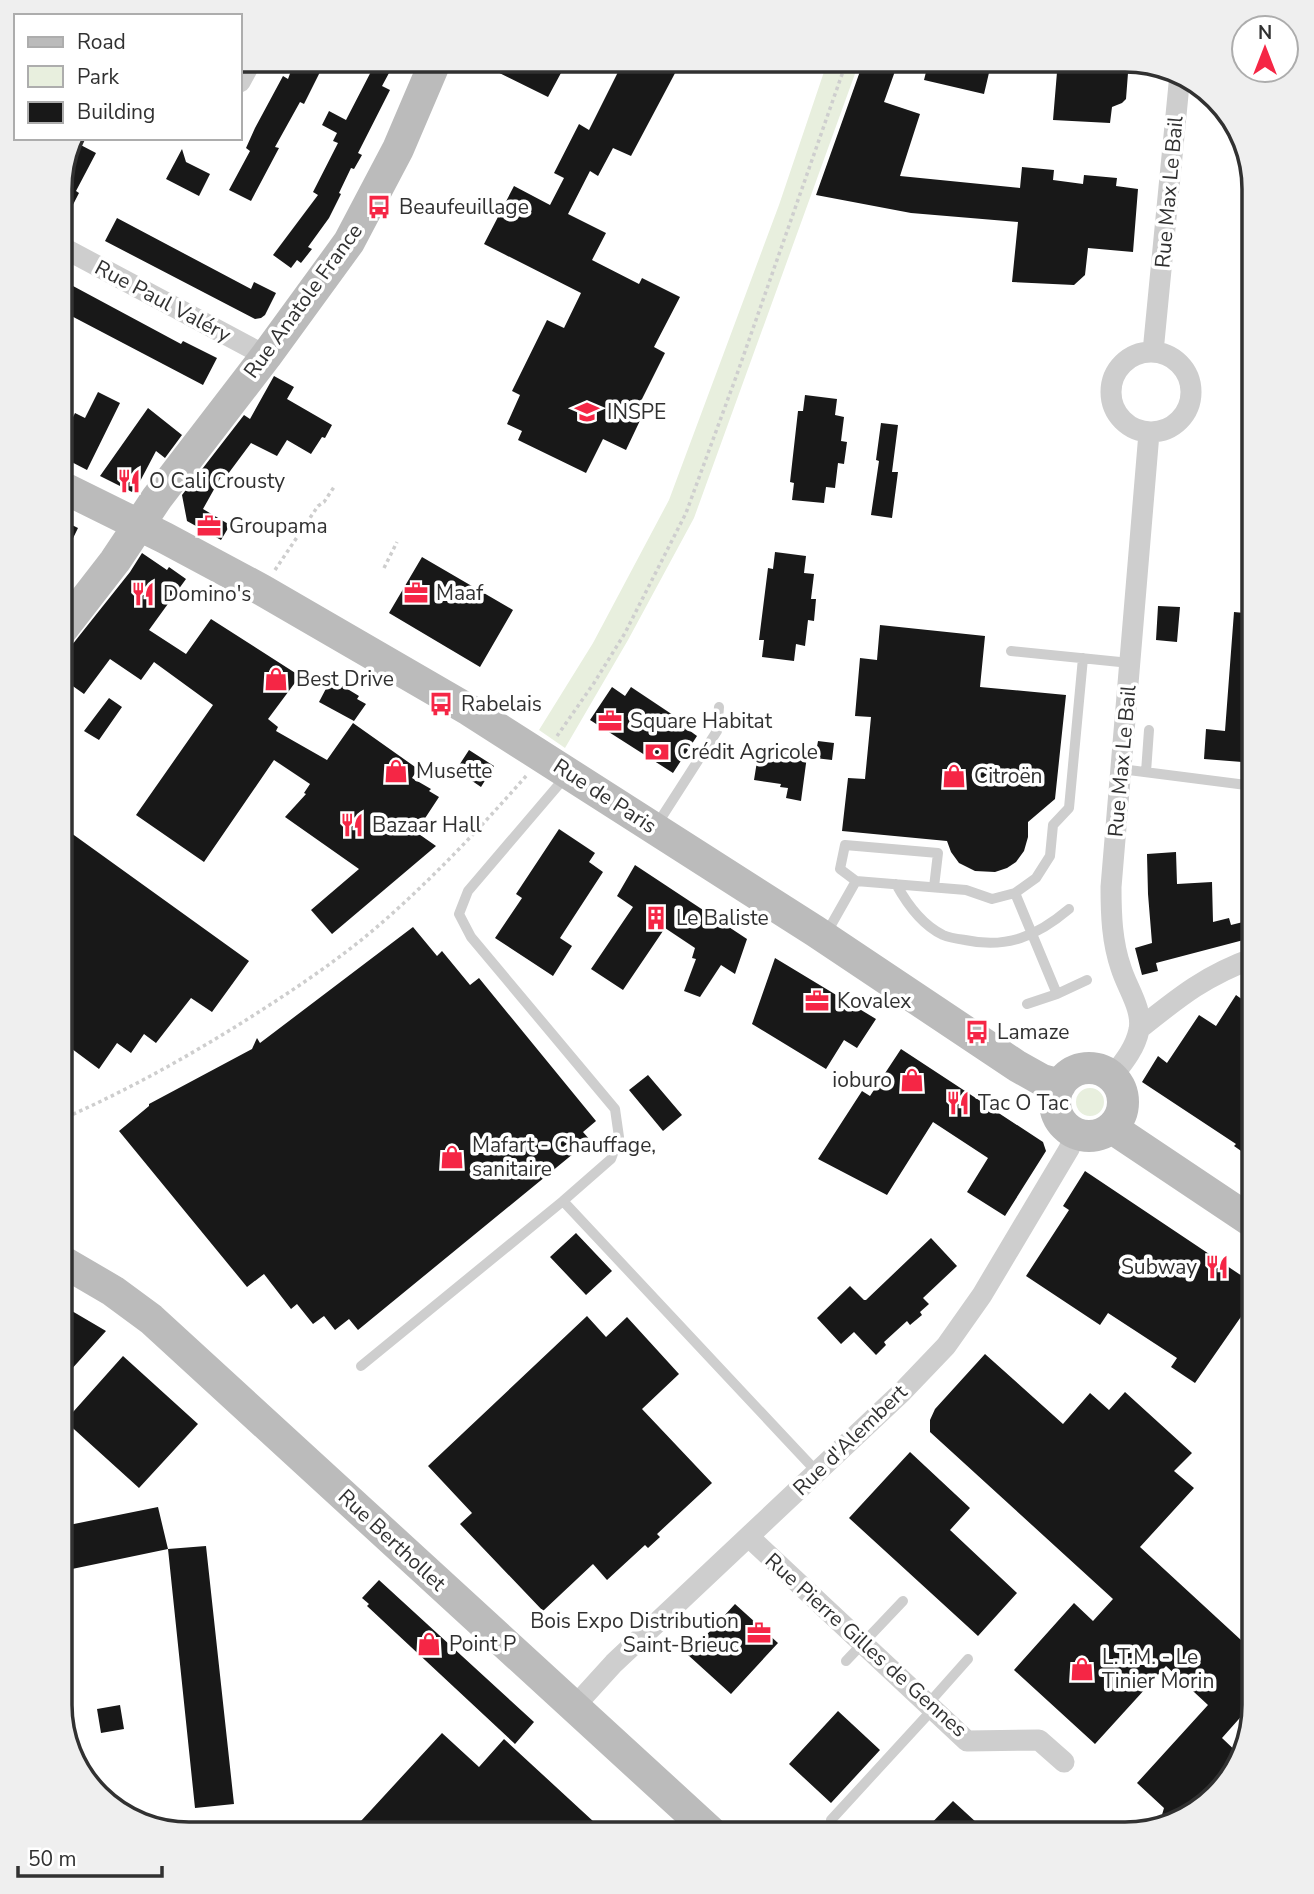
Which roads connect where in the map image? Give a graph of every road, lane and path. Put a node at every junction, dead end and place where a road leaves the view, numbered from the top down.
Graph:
1 (431, 72) edge
2 (843, 72) edge
3 (1179, 85) edge
4 (72, 252) edge
5 (1153, 352) junction
6 (266, 356) junction
7 (1149, 432) junction
8 (334, 487) dead end
9 (72, 492) edge
10 (139, 525) junction
11 (397, 542) dead end
12 (384, 568) dead end
13 (275, 572) dead end
14 (72, 617) edge
15 (1012, 651) dead end
16 (1083, 658) junction
17 (1130, 663) junction
18 (719, 707) dead end
19 (1149, 730) dead end
20 (556, 764) junction
21 (1121, 769) junction
22 (1146, 772) junction
23 (1242, 784) edge
24 (654, 828) junction
25 (856, 881) junction
26 (896, 884) junction
27 (934, 887) junction
28 (1015, 893) junction
29 (1069, 909) dead end
30 (1032, 934) junction
31 (824, 937) junction
32 (1242, 963) edge
33 (1087, 980) dead end
34 (1057, 994) junction
35 (1027, 1004) dead end
36 (1139, 1029) junction
37 (1112, 1077) junction
38 (1060, 1085) junction
39 (72, 1113) edge
40 (1112, 1128) junction
41 (1075, 1133) junction
42 (564, 1201) junction
43 (1242, 1214) edge
44 (72, 1267) edge
45 (361, 1366) dead end
46 (817, 1472) junction
47 (749, 1537) junction
48 (903, 1601) dead end
49 (862, 1643) junction
50 (968, 1659) dead end
51 (846, 1661) dead end
52 (574, 1707) junction
53 (930, 1707) junction
54 (1064, 1762) dead end
55 (831, 1820) dead end
56 (700, 1822) edge

1 - 6 street, Rue Anatole France
2 - 20 path
3 - 5 street, Rue Max Le Bail
4 - 6 street, Rue Paul Valéry
5 - 7 street
5 - 7 street
6 - 10 street, Rue Anatole France
7 - 17 street, Rue Max Le Bail
8 - 13 path
9 - 10 street, Rue de Paris
10 - 14 street, Rue Anatole France
10 - 20 street, Rue de Paris
11 - 12 path
15 - 16 lane
16 - 17 lane
16 - 28 lane
17 - 21 street, Rue Max Le Bail
18 - 24 lane
19 - 22 lane
20 - 24 street, Rue de Paris
20 - 39 path
20 - 42 lane
21 - 22 lane
21 - 36 street, Rue Max Le Bail
22 - 23 lane
24 - 31 street, Rue de Paris
25 - 26 lane
25 - 27 lane
25 - 31 lane
26 - 27 lane
26 - 30 lane
27 - 28 lane
28 - 30 lane
29 - 30 lane
30 - 34 lane
31 - 38 street, Rue de Paris
32 - 36 street
33 - 34 lane
34 - 35 lane
36 - 37 street
37 - 38 street
37 - 40 street
38 - 41 street
40 - 41 street
40 - 43 street
41 - 46 street, Rue d'Alembert
42 - 45 lane
42 - 46 lane
44 - 52 street, Rue Berthollet
46 - 47 street, Rue d'Alembert
47 - 49 street, Rue Pierre Gilles de Gennes
47 - 52 street, Rue d'Alembert
48 - 49 lane
49 - 51 lane
49 - 53 street, Rue Pierre Gilles de Gennes
50 - 53 lane
52 - 56 street, Rue Berthollet
53 - 54 street, Rue Pierre Gilles de Gennes
53 - 55 lane

